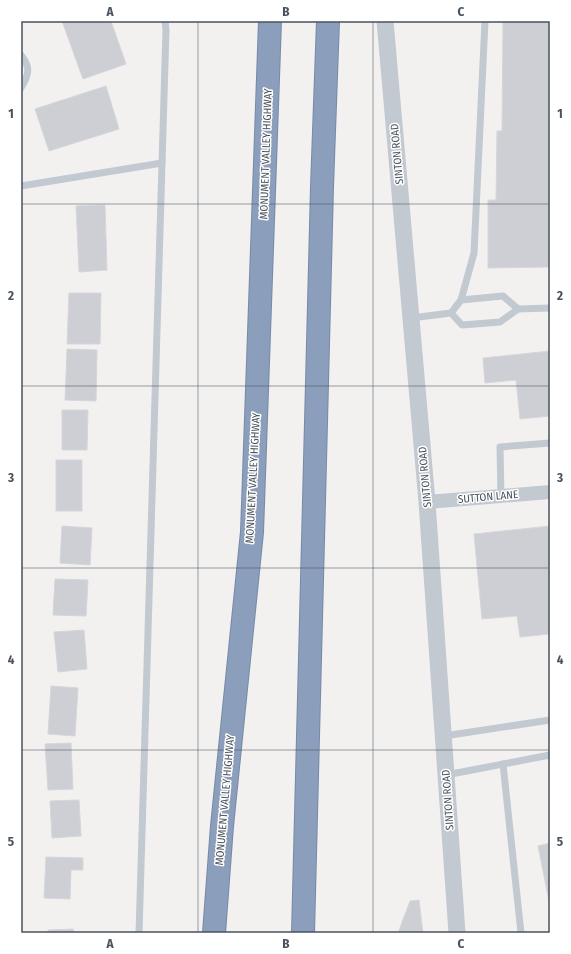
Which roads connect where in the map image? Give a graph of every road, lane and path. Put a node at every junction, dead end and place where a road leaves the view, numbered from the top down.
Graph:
1 (165, 21) edge
2 (270, 21) edge
3 (328, 21) edge
4 (385, 21) edge
5 (485, 21) edge
6 (21, 55) edge
7 (21, 88) edge
8 (162, 164) junction
9 (21, 186) edge
10 (461, 300) junction
11 (550, 308) edge
12 (518, 309) junction
13 (451, 313) junction
14 (411, 318) junction
15 (550, 443) edge
16 (550, 492) edge
17 (501, 496) junction
18 (427, 502) junction
19 (550, 720) edge
20 (444, 736) junction
21 (550, 755) edge
22 (503, 764) junction
23 (446, 775) junction
24 (139, 933) edge
25 (214, 933) edge
26 (303, 933) edge
27 (457, 933) edge
28 (521, 933) edge

1 - 8 lane
2 - 25 highway, MONUMENT VALLEY HIGHWAY
3 - 26 highway
4 - 14 street, SINTON ROAD
5 - 10 lane
6 - 7 lane
8 - 9 lane
8 - 24 lane
10 - 12 lane
10 - 13 lane
11 - 12 lane
12 - 13 lane
13 - 14 lane
14 - 18 street, SINTON ROAD
15 - 17 lane
16 - 17 street, SUTTON LANE
17 - 18 street, SUTTON LANE
18 - 20 street, SINTON ROAD
19 - 20 lane
20 - 23 street, SINTON ROAD
21 - 22 lane
22 - 23 lane
22 - 28 lane
23 - 27 street, SINTON ROAD

